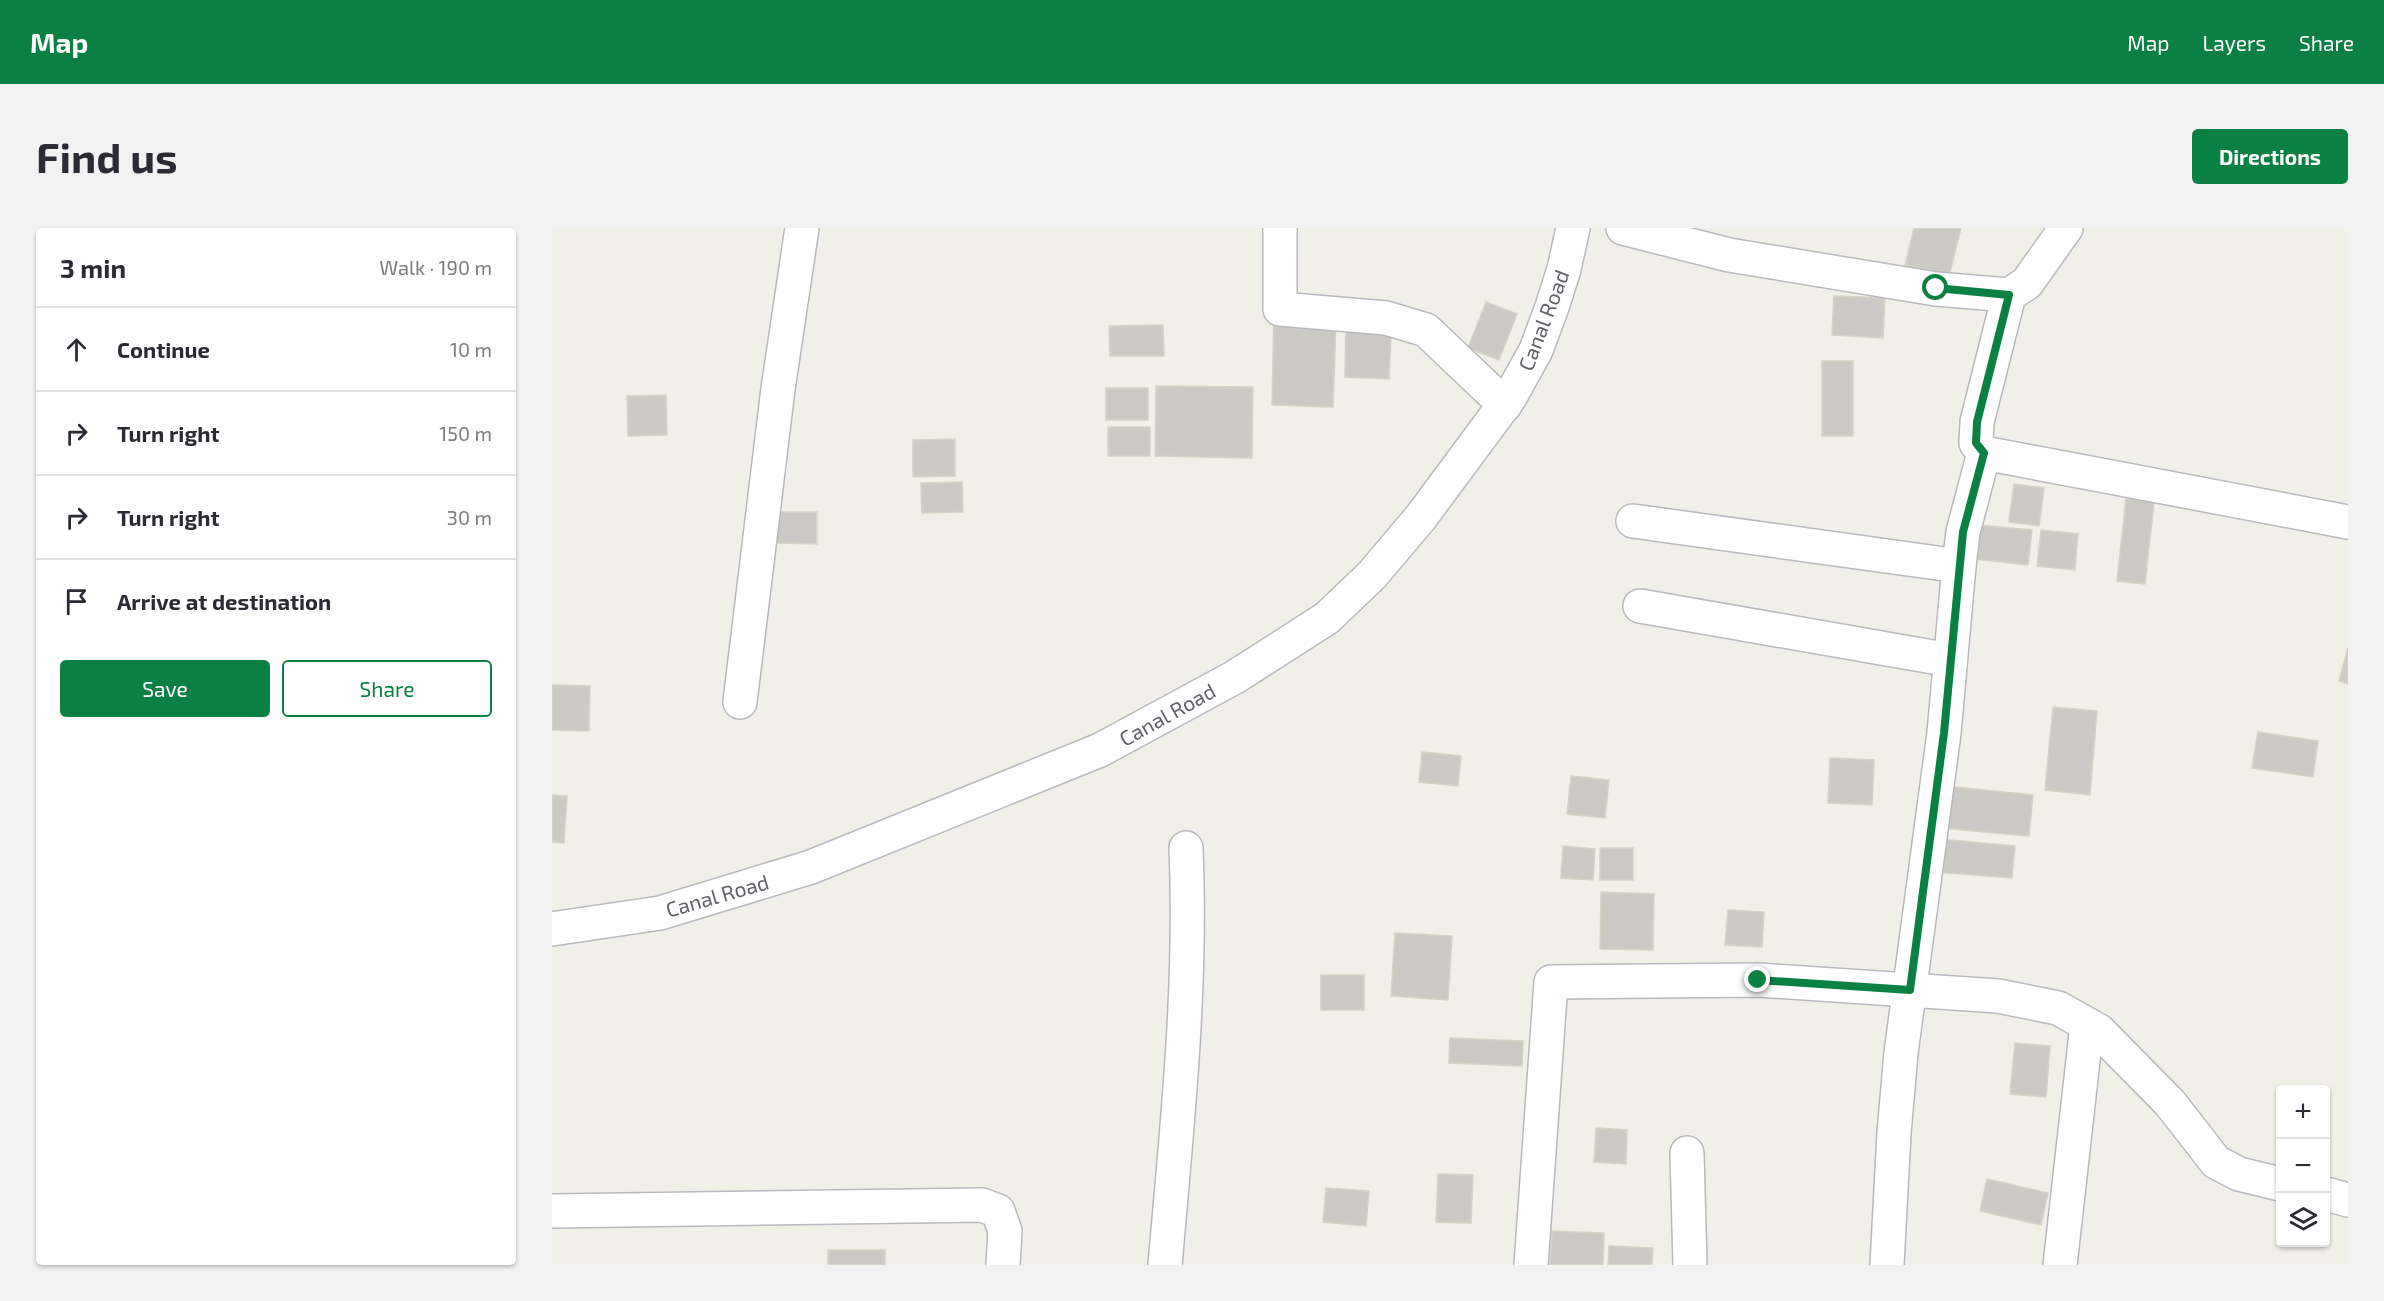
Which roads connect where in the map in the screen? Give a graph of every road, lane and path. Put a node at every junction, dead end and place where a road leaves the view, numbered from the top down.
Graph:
1 (802, 228) edge
2 (1280, 228) edge
3 (1573, 228) edge
4 (1623, 228) edge
5 (2066, 228) edge
6 (2009, 295) junction
7 (1505, 405) junction
8 (1984, 453) junction
9 (1633, 521) dead end
10 (2348, 522) edge
11 (1959, 566) junction
12 (1640, 606) dead end
13 (1950, 660) junction
14 (740, 702) dead end
15 (1186, 848) dead end
16 (552, 930) edge
17 (1910, 990) junction
18 (2087, 1025) junction
19 (1687, 1153) dead end
20 (2276, 1183) edge
21 (2330, 1195) edge
22 (2348, 1200) edge
23 (552, 1211) edge
24 (1003, 1265) edge
25 (1165, 1265) edge
26 (1531, 1265) edge
27 (1690, 1265) edge
28 (1887, 1265) edge
29 (2060, 1265) edge

1 - 14 street
2 - 7 street
3 - 7 street, Canal Road
4 - 6 street
5 - 6 street
6 - 8 street
7 - 16 street, Canal Road
8 - 10 street
8 - 11 street
9 - 11 street
11 - 13 street
12 - 13 street
13 - 17 street
15 - 25 street
17 - 18 street
17 - 26 street
17 - 28 street
18 - 20 street
18 - 29 street
19 - 27 street
21 - 22 street
23 - 24 street

